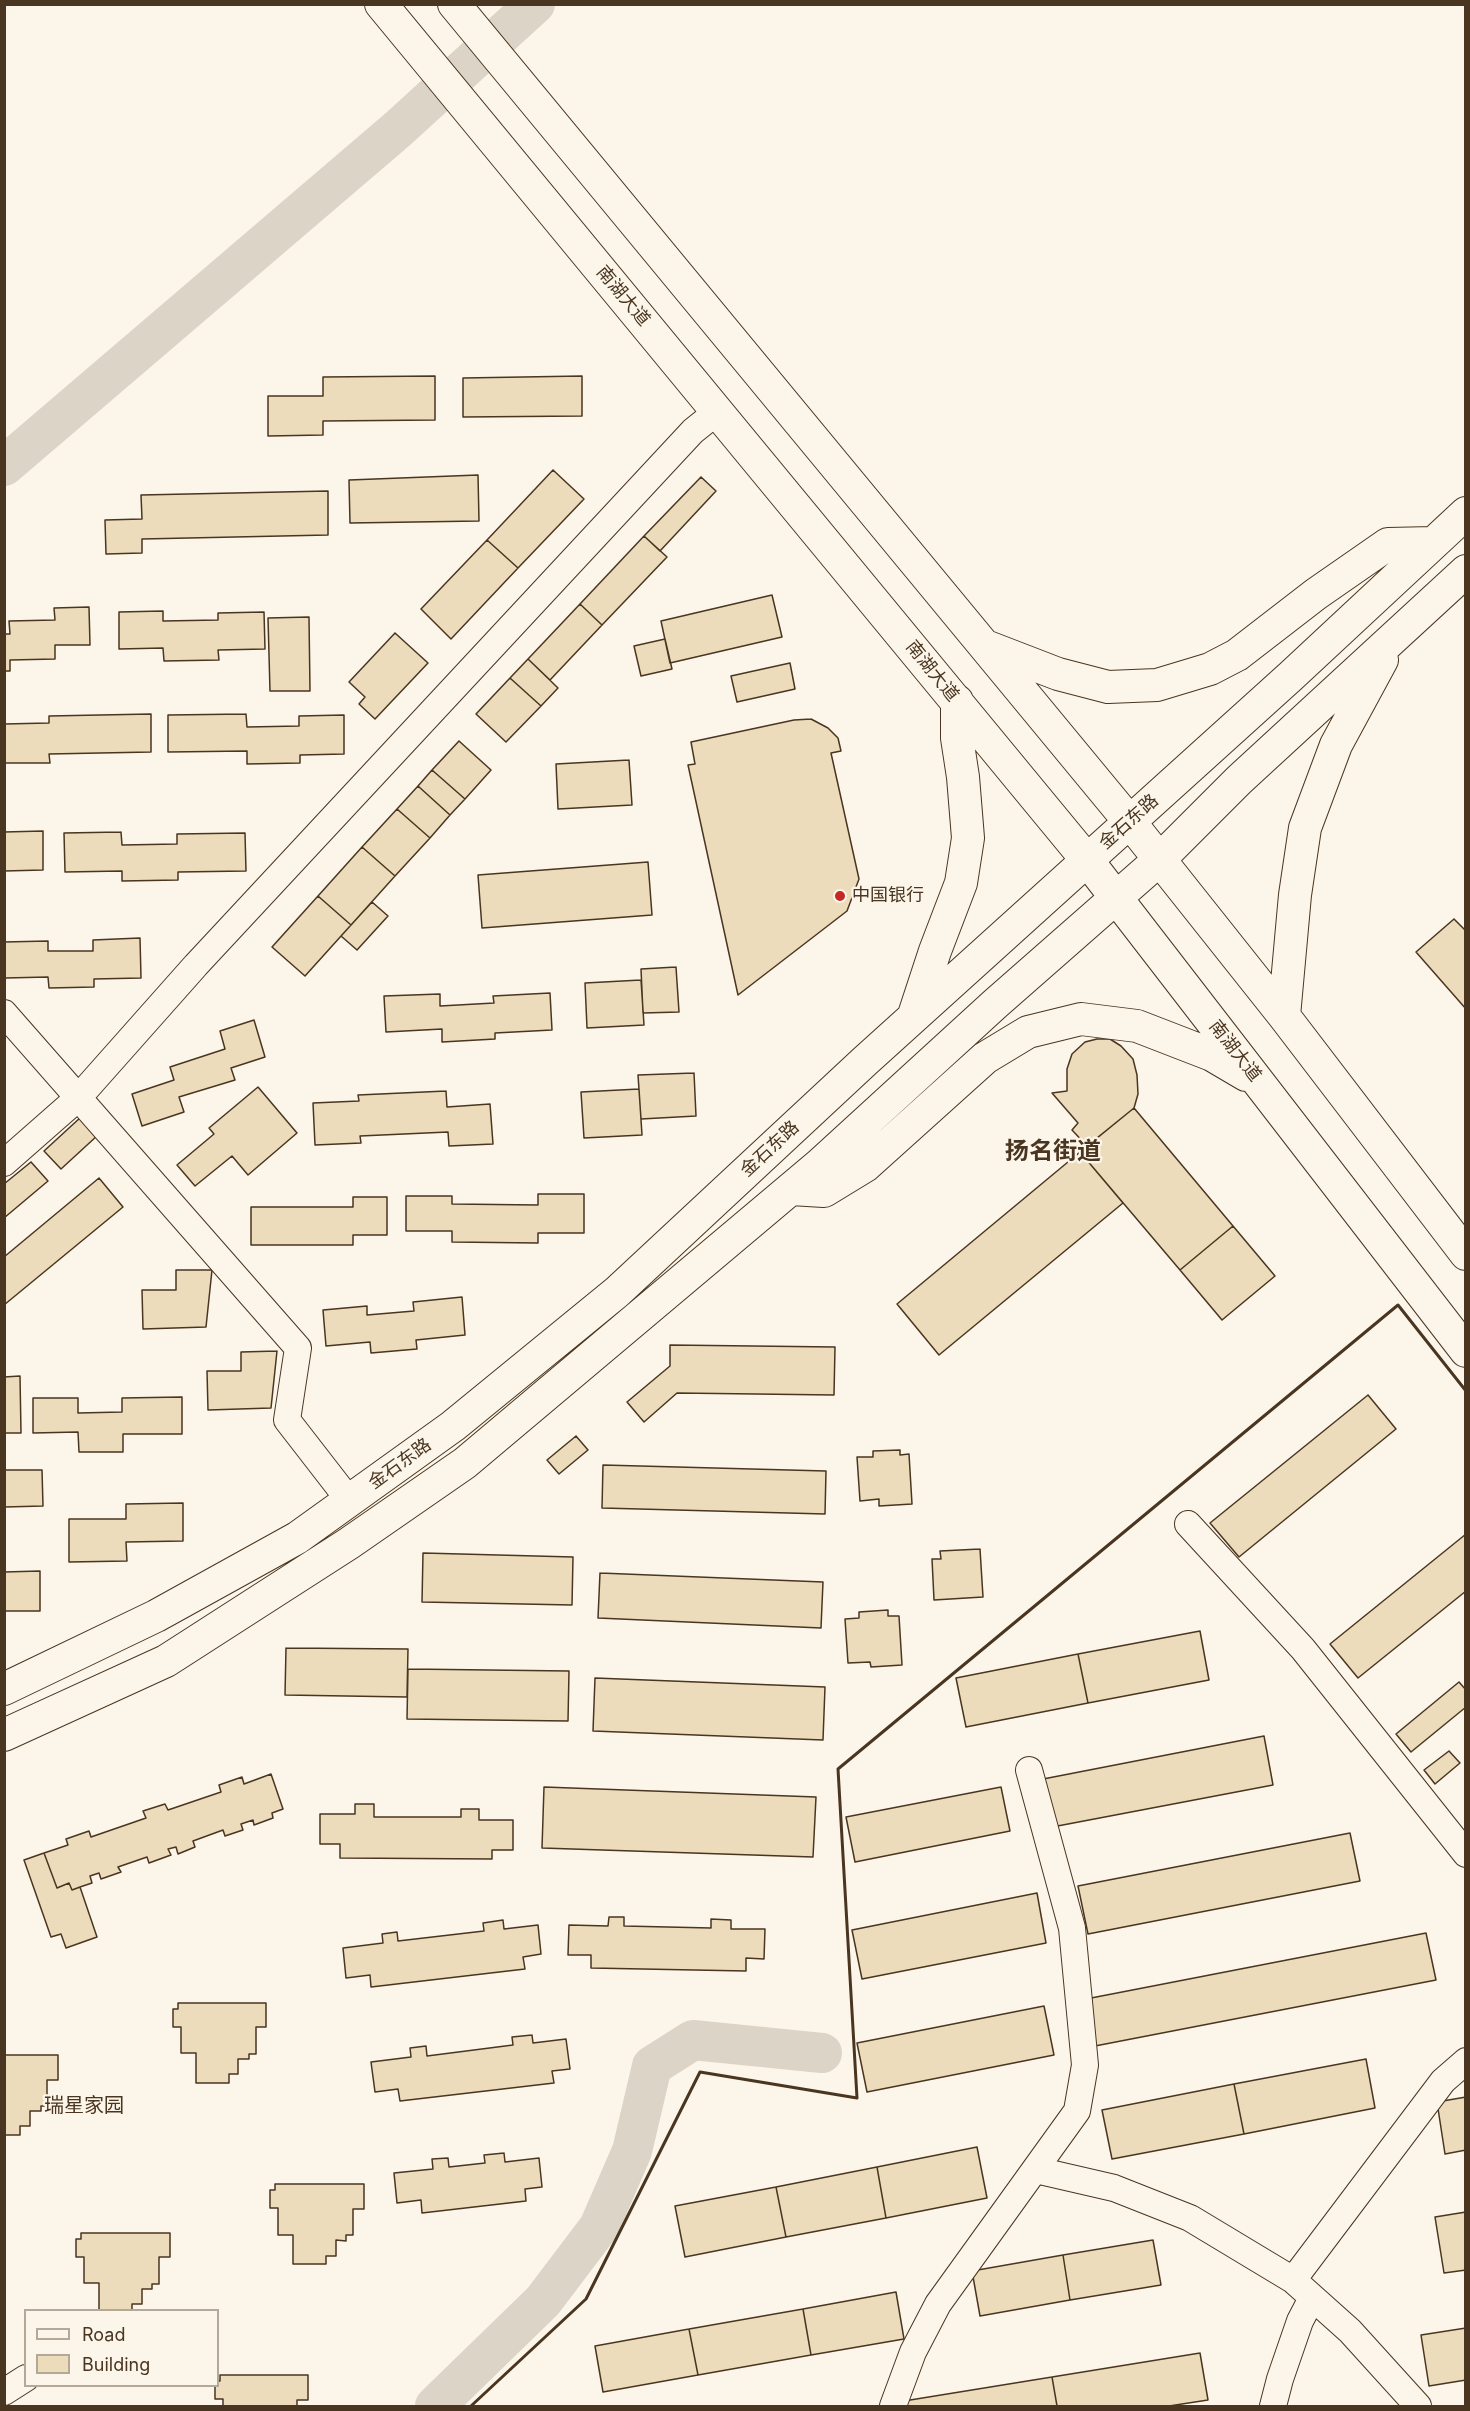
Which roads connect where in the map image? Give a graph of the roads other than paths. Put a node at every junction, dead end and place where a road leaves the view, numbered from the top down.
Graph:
1 (381, 4) edge
2 (454, 4) edge
3 (718, 411) junction
4 (1466, 513) edge
5 (1433, 543) junction
6 (1466, 571) edge
7 (1396, 635) junction
8 (986, 646) junction
9 (957, 701) junction
10 (1129, 821) junction
11 (1087, 860) junction
12 (1160, 860) junction
13 (1116, 897) junction
14 (4, 1013) edge
15 (1284, 1016) junction
16 (914, 1017) junction
17 (1259, 1082) junction
18 (78, 1098) junction
19 (4, 1163) edge
20 (791, 1189) junction
21 (1466, 1254) edge
22 (1466, 1351) edge
23 (349, 1500) junction
24 (1188, 1524) dead end
25 (4, 1689) edge
26 (4, 1735) edge
27 (1029, 1770) dead end
28 (1466, 1854) edge
29 (1466, 2061) edge
30 (1036, 2170) junction
31 (1293, 2280) junction
32 (1312, 2298) junction
33 (24, 2379) edge
34 (4, 2392) edge
35 (892, 2406) edge
36 (1274, 2406) edge
37 (1418, 2406) edge

1 - 3 main road, 南湖大道
2 - 8 main road
3 - 9 main road, 南湖大道
3 - 18 street
4 - 5 main road, 金石东路
5 - 8 main road
5 - 10 main road, 金石东路
6 - 7 main road, 金石东路
7 - 12 main road, 金石东路
7 - 15 main road
8 - 10 main road
9 - 11 main road, 南湖大道
9 - 16 main road
10 - 11 main road, 金石东路
10 - 12 main road
11 - 13 main road, 南湖大道
11 - 16 main road, 金石东路
12 - 13 main road, 金石东路
12 - 15 main road
13 - 17 main road, 南湖大道
13 - 20 main road, 金石东路
14 - 18 street
15 - 21 main road
16 - 23 main road, 金石东路
17 - 20 main road
17 - 22 main road, 南湖大道
18 - 19 street
18 - 23 street
20 - 26 main road, 金石东路
23 - 25 main road, 金石东路
24 - 28 street
27 - 30 street
29 - 31 street
30 - 31 street
30 - 35 street
31 - 32 street
32 - 36 street
32 - 37 street
33 - 34 street

